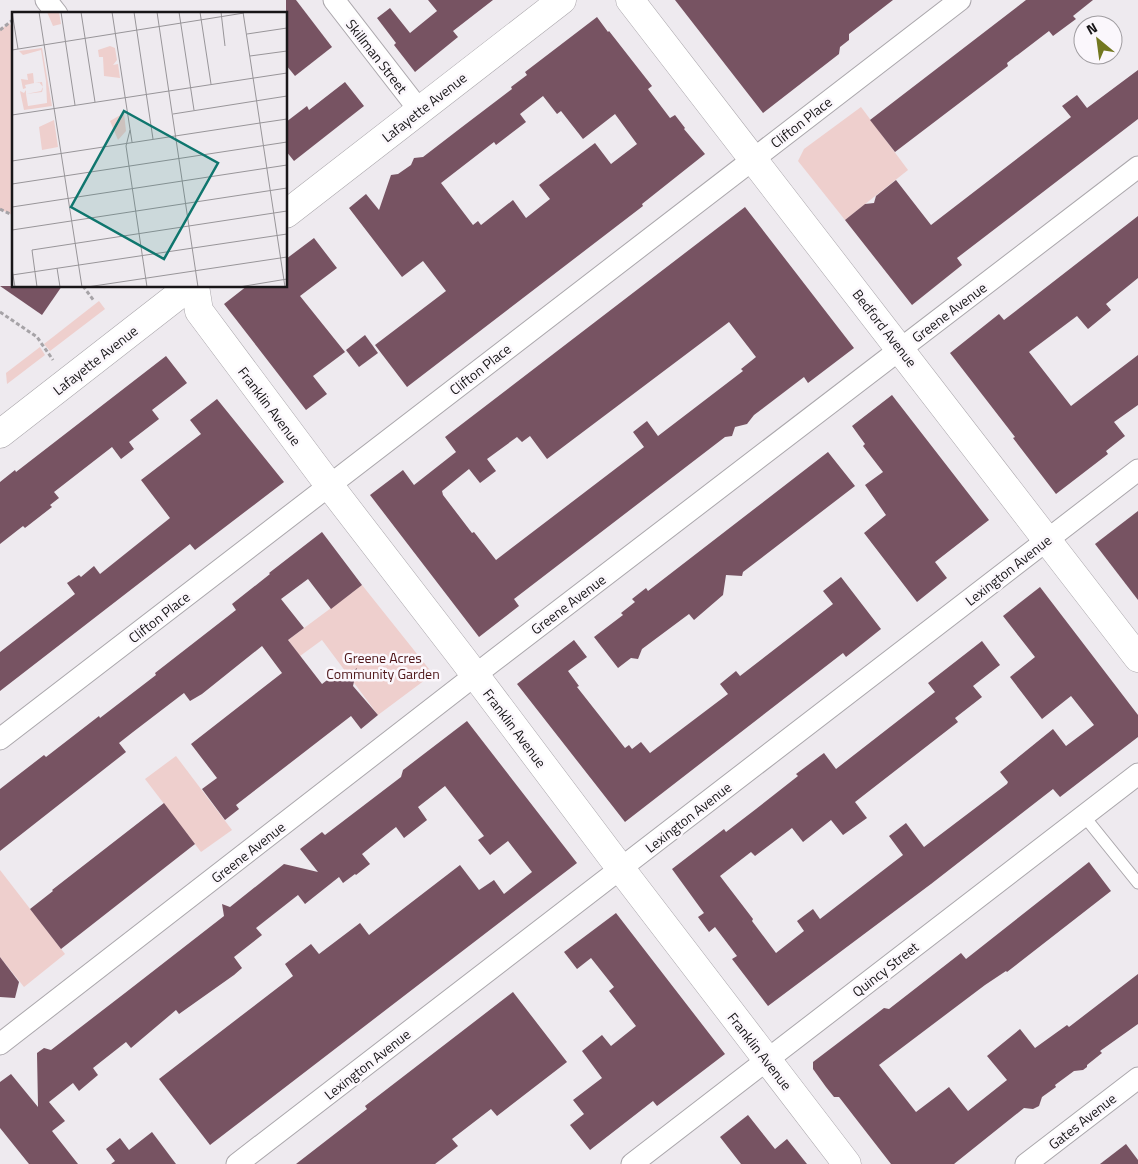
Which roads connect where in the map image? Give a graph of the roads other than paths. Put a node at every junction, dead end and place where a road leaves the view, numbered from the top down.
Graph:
1 (46, 0) edge
2 (334, 0) edge
3 (562, 0) edge
4 (630, 0) edge
5 (960, 0) edge
6 (55, 12) edge
7 (420, 111) junction
8 (754, 159) junction
9 (1138, 167) edge
10 (288, 212) edge
11 (187, 288) edge
12 (195, 288) edge
13 (901, 349) junction
14 (0, 433) edge
15 (1138, 470) edge
16 (329, 485) junction
17 (1047, 540) junction
18 (1138, 658) edge
19 (475, 675) junction
20 (0, 739) edge
21 (1138, 774) edge
22 (1084, 816) junction
23 (621, 869) junction
24 (1138, 883) edge
25 (0, 1044) edge
26 (767, 1060) junction
27 (1138, 1078) edge
28 (237, 1164) edge
29 (632, 1164) edge
30 (847, 1164) edge
31 (1026, 1164) edge

1 - 6 street
2 - 7 street, Skillman Street
3 - 7 main road, Lafayette Avenue
4 - 8 main road, Bedford Avenue
5 - 8 street, Clifton Place
7 - 10 main road, Lafayette Avenue
8 - 13 main road, Bedford Avenue
8 - 16 street, Clifton Place
9 - 13 street, Greene Avenue
11 - 14 main road, Lafayette Avenue
12 - 16 main road, Franklin Avenue
13 - 17 main road, Bedford Avenue
13 - 19 street, Greene Avenue
15 - 17 street, Lexington Avenue
16 - 19 main road, Franklin Avenue
16 - 20 street, Clifton Place
17 - 18 main road, Bedford Avenue
17 - 23 street, Lexington Avenue
19 - 23 main road, Franklin Avenue
19 - 25 street, Greene Avenue
21 - 22 street, Quincy Street
22 - 24 lane
22 - 26 street, Quincy Street
23 - 26 main road, Franklin Avenue
23 - 28 street, Lexington Avenue
26 - 29 street, Quincy Street
26 - 30 main road, Franklin Avenue
27 - 31 street, Gates Avenue

